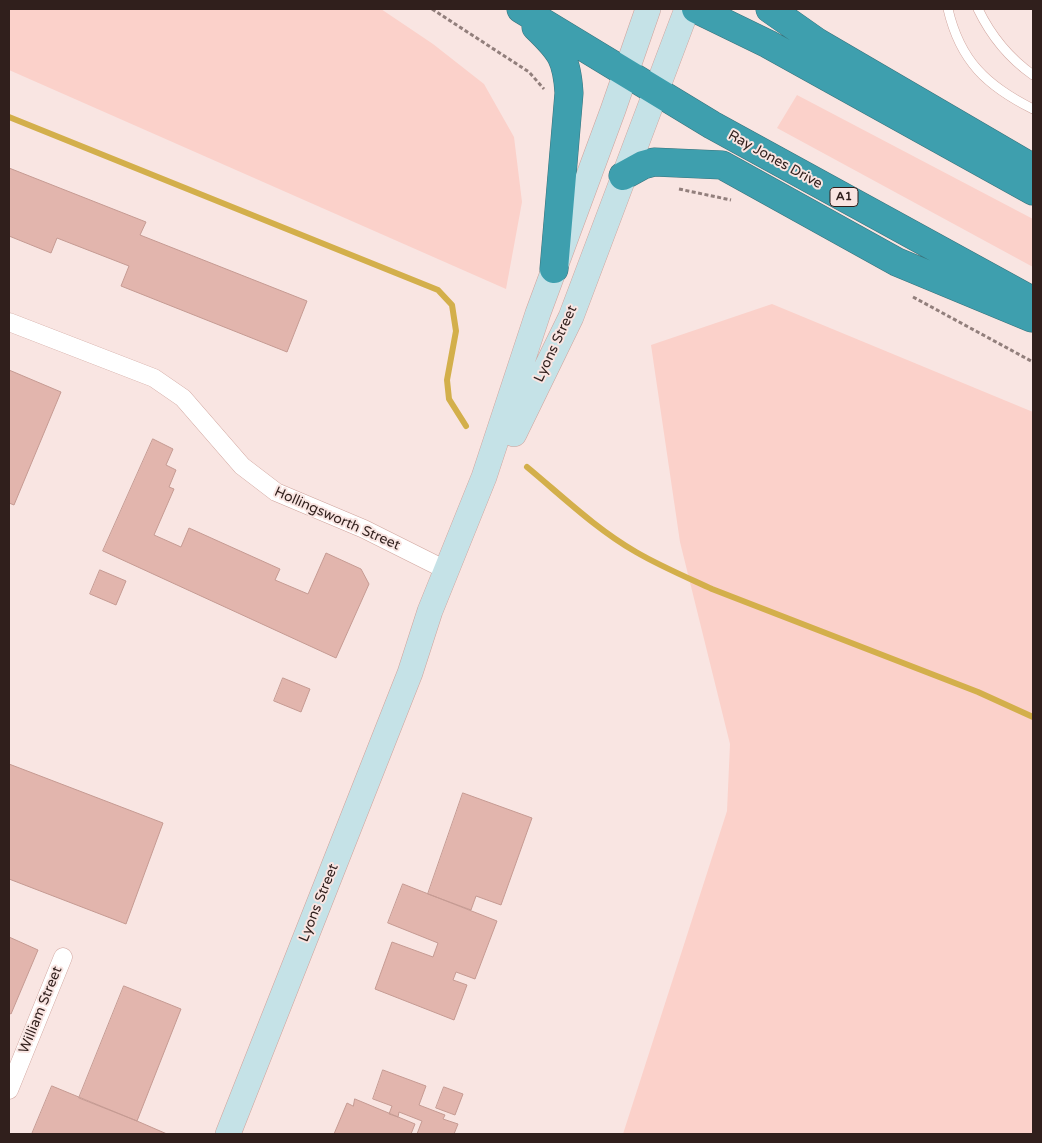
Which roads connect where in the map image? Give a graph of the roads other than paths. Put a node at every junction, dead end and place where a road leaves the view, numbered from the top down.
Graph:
1 (519, 9) edge
2 (648, 9) edge
3 (687, 9) edge
4 (696, 9) edge
5 (770, 9) edge
6 (948, 9) edge
7 (978, 9) edge
8 (626, 73) junction
9 (1033, 75) edge
10 (656, 90) junction
11 (1033, 109) edge
12 (1033, 168) edge
13 (623, 176) junction
14 (1033, 191) edge
15 (554, 269) junction
16 (1033, 301) edge
17 (1033, 318) edge
18 (9, 322) edge
19 (446, 570) junction
20 (410, 672) junction
21 (63, 957) dead end
22 (9, 1090) edge
23 (228, 1134) edge

1 - 8 highway, Ray Jones Drive / A1
1 - 15 highway
2 - 8 street, Lyons Street
3 - 10 street, Lyons Street
4 - 14 highway
5 - 12 highway
6 - 11 lane
7 - 9 lane
8 - 10 highway, Ray Jones Drive / A1
8 - 15 street, Lyons Street
10 - 13 street, Lyons Street
10 - 16 highway, Ray Jones Drive / A1
13 - 17 highway
13 - 20 street, Lyons Street
15 - 19 street, Lyons Street
18 - 19 street, Hollingsworth Street
19 - 20 street, Lyons Street
20 - 23 street, Lyons Street
21 - 22 street, William Street

